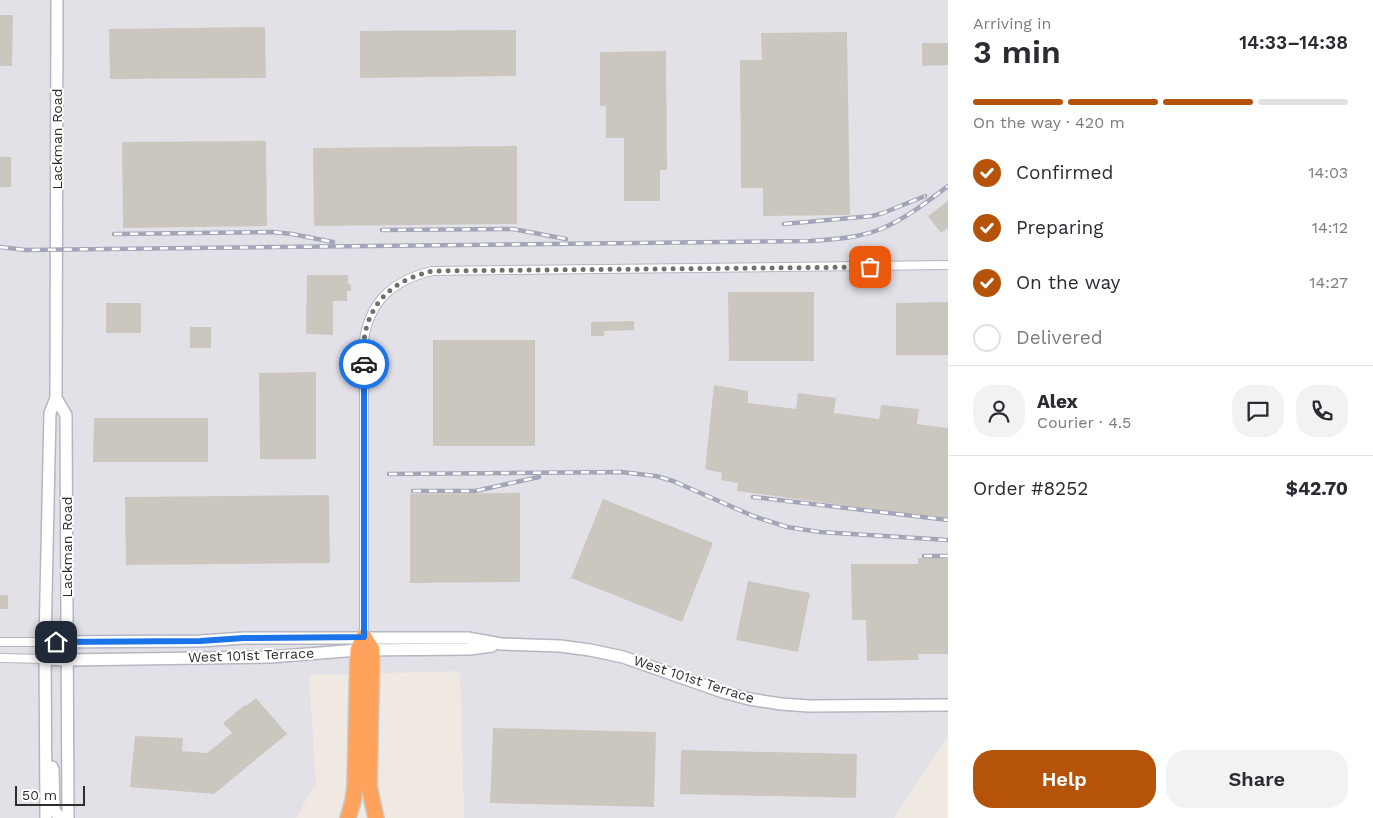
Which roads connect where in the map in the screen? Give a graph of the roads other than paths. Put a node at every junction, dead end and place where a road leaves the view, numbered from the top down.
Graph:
1 (57, 0) edge
2 (948, 265) edge
3 (56, 398) junction
4 (0, 642) edge
5 (44, 642) junction
6 (67, 642) junction
7 (365, 646) junction
8 (0, 658) edge
9 (44, 659) junction
10 (67, 660) junction
11 (948, 705) edge
12 (45, 754) junction
13 (46, 818) edge
14 (67, 818) edge
15 (348, 818) edge
16 (376, 818) edge

1 - 3 main road, Lackman Road
2 - 7 street
3 - 5 main road, Lackman Road
3 - 6 main road, Lackman Road
4 - 5 street, West 101st Terrace
5 - 6 main road, West 101st Terrace
5 - 9 main road, Lackman Road
6 - 7 main road, West 101st Terrace
6 - 10 main road, Lackman Road
7 - 10 main road, West 101st Terrace
7 - 11 main road, West 101st Terrace
7 - 15 highway
7 - 16 highway
8 - 9 street, West 101st Terrace
9 - 10 main road, West 101st Terrace
9 - 12 main road, Lackman Road
10 - 14 main road, Lackman Road
12 - 13 main road, Lackman Road
12 - 14 main road

